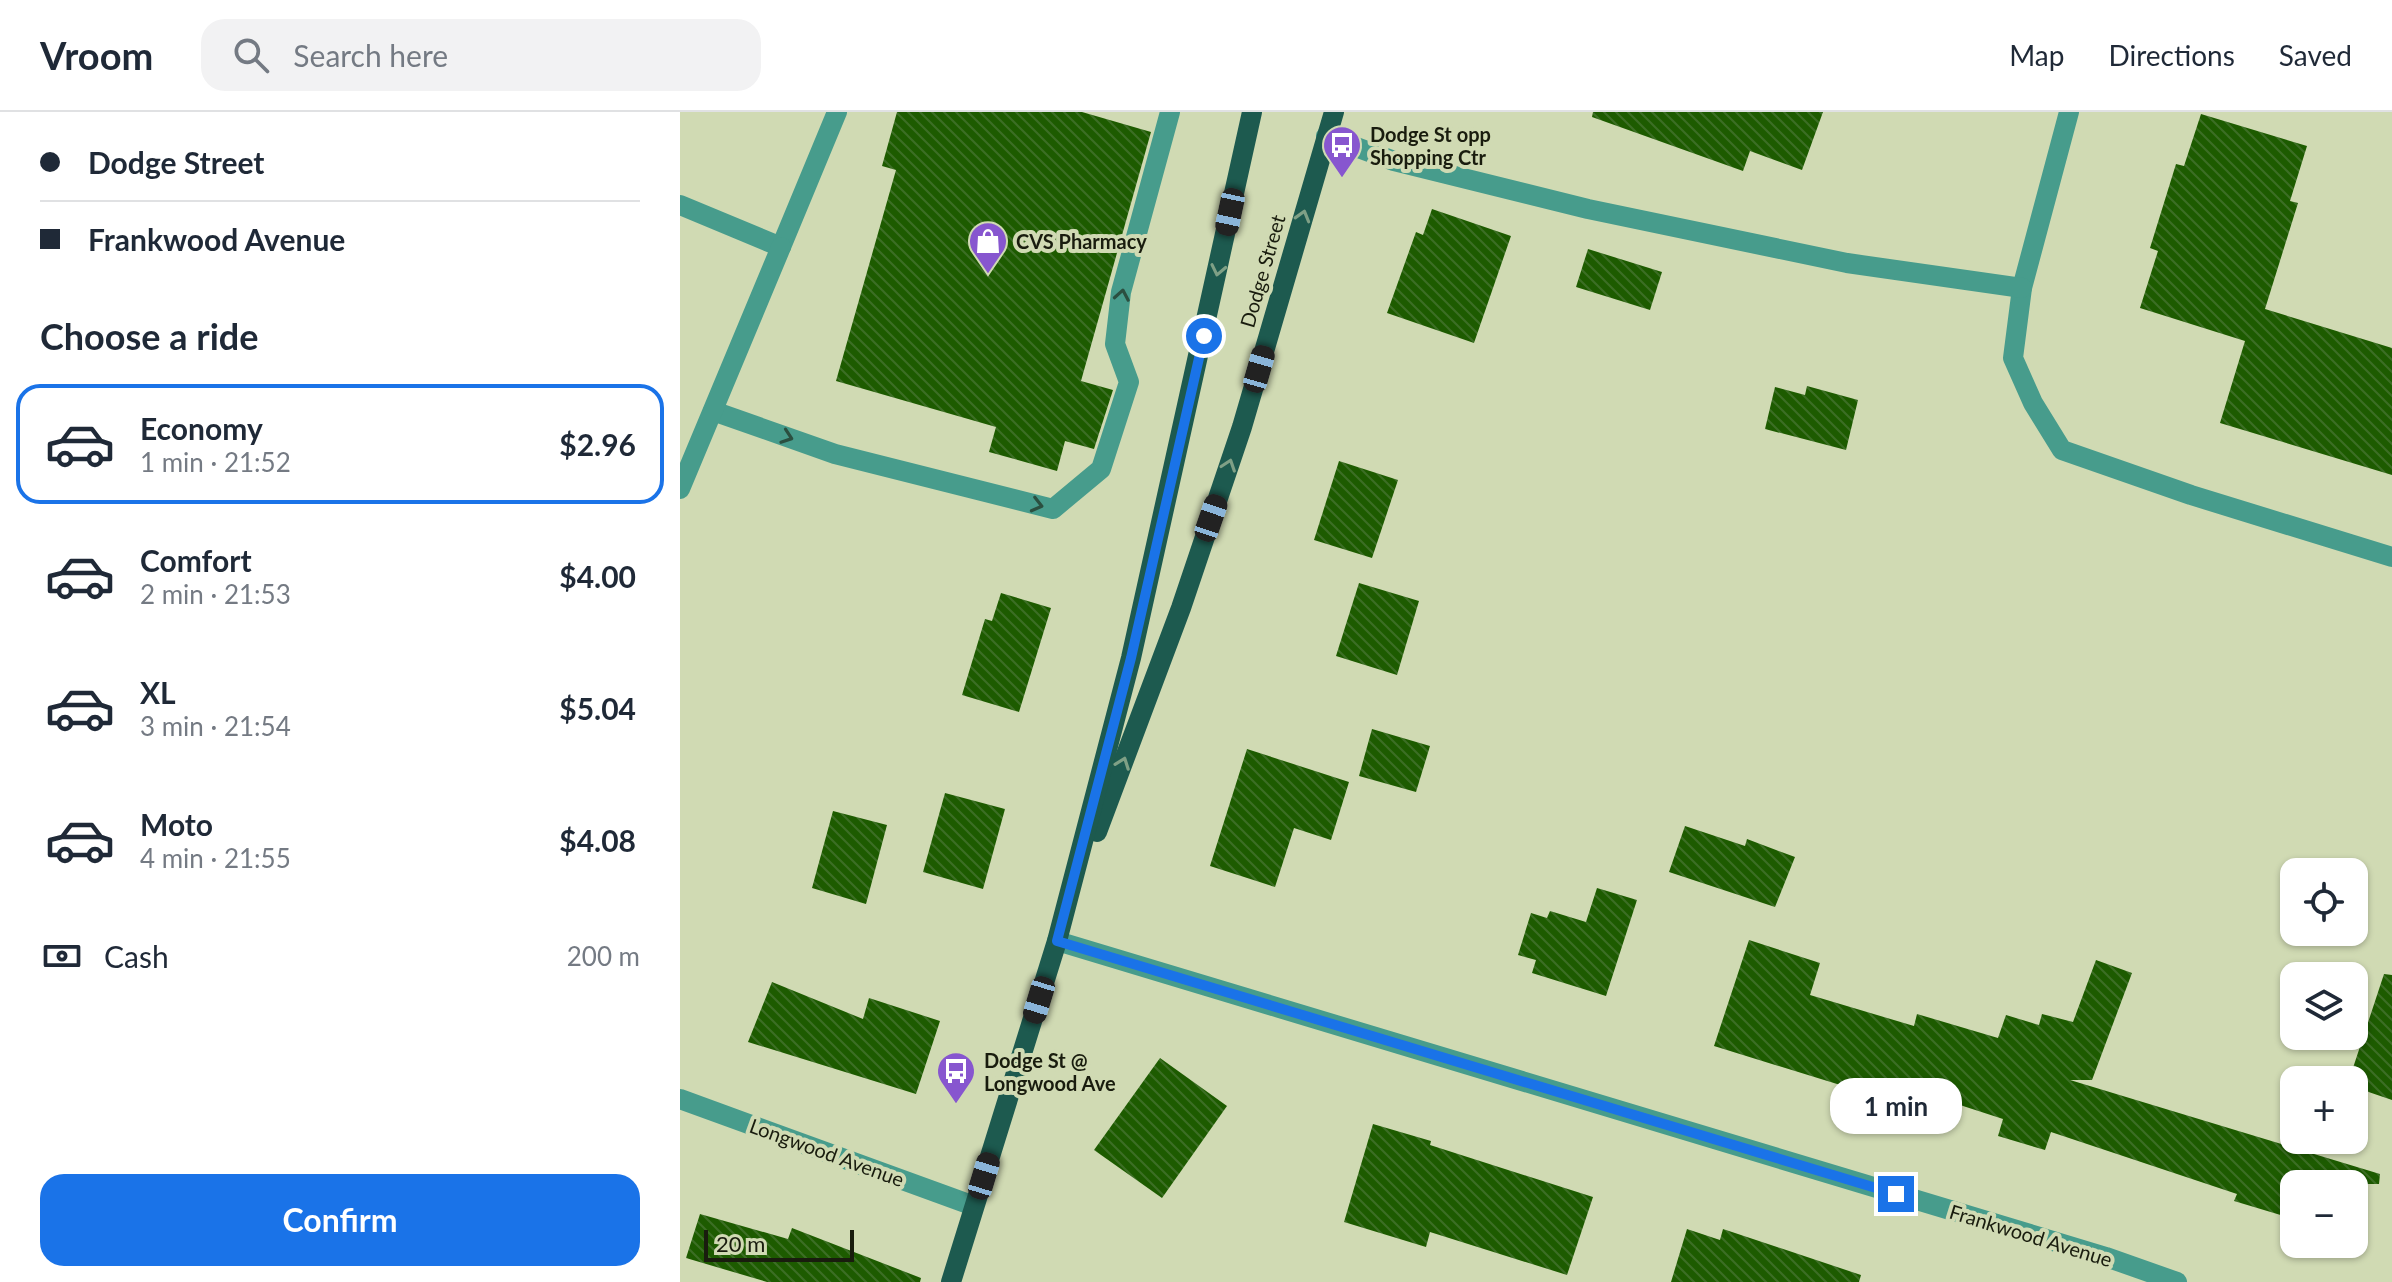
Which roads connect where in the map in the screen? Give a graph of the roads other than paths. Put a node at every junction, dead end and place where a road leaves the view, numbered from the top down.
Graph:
1 (837, 112) edge
2 (1170, 112) edge
3 (1252, 112) edge
4 (1334, 112) edge
5 (2069, 112) edge
6 (1326, 136) junction
7 (680, 205) edge
8 (781, 247) junction
9 (2022, 288) junction
10 (713, 411) junction
11 (680, 489) edge
12 (2392, 557) edge
13 (1057, 941) junction
14 (680, 1099) edge
15 (974, 1206) junction
16 (951, 1282) edge
17 (2177, 1282) edge

1 - 8 street
10 -> 2 street
3 -> 13 main road, Dodge Street
4 - 6 main road, Dodge Street
5 - 9 street
6 - 9 street
13 -> 6 main road, Dodge Street
7 - 8 street
8 - 10 street
9 - 12 street
10 - 11 street
13 - 15 main road, Dodge Street
13 - 17 street, Frankwood Avenue
14 - 15 street, Longwood Avenue
15 - 16 main road, Dodge Street

